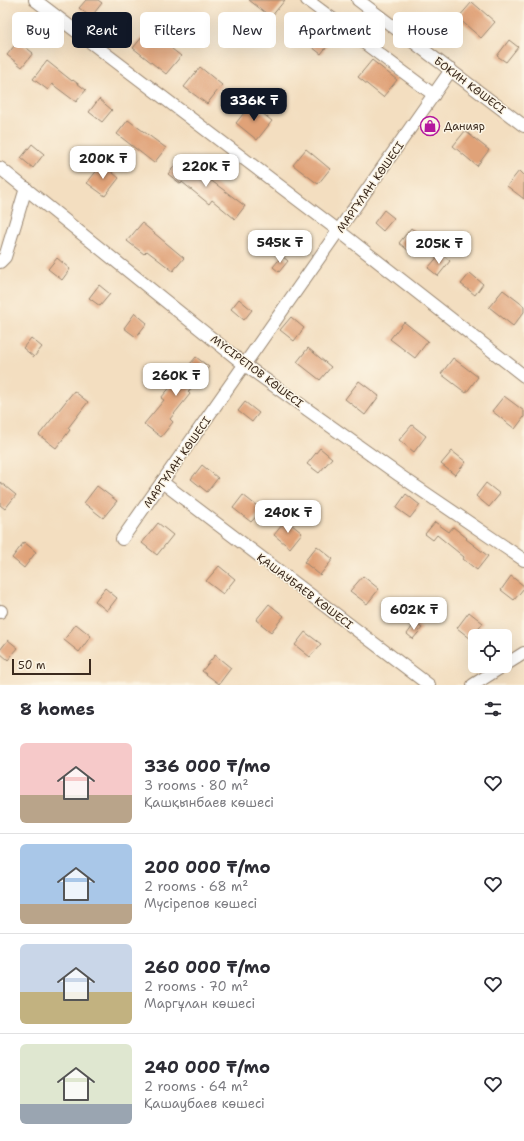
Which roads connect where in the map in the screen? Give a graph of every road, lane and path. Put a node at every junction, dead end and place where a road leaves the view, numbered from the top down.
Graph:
1 (35, 0) edge
2 (307, 0) edge
3 (358, 0) edge
4 (451, 70) junction
5 (434, 95) junction
6 (524, 126) edge
7 (0, 168) edge
8 (26, 188) junction
9 (339, 230) junction
10 (0, 262) edge
11 (245, 365) junction
12 (524, 376) edge
13 (162, 482) junction
14 (122, 539) dead end
15 (524, 560) edge
16 (524, 653) edge
17 (512, 661) edge
18 (493, 673) edge
19 (429, 685) edge
20 (473, 685) edge

1 - 9 street
2 - 5 street
3 - 4 street, БОКИН КӨШЕСІ
4 - 5 street, МАРГҰЛАН КӨШЕСІ
4 - 6 street, БОКИН КӨШЕСІ
5 - 9 street, МАРГҰЛАН КӨШЕСІ
7 - 8 street, МҮСІРЕПОВ КӨШЕСІ
8 - 10 street
8 - 11 street, МҮСІРЕПОВ КӨШЕСІ
9 - 11 street, МАРГҰЛАН КӨШЕСІ
9 - 12 street
11 - 13 street, МАРГҰЛАН КӨШЕСІ
11 - 15 street, МҮСІРЕПОВ КӨШЕСІ
13 - 14 street, МАРГҰЛАН КӨШЕСІ
13 - 19 street, ҚАШАУБАЕВ КӨШЕСІ
16 - 17 street
18 - 20 street

